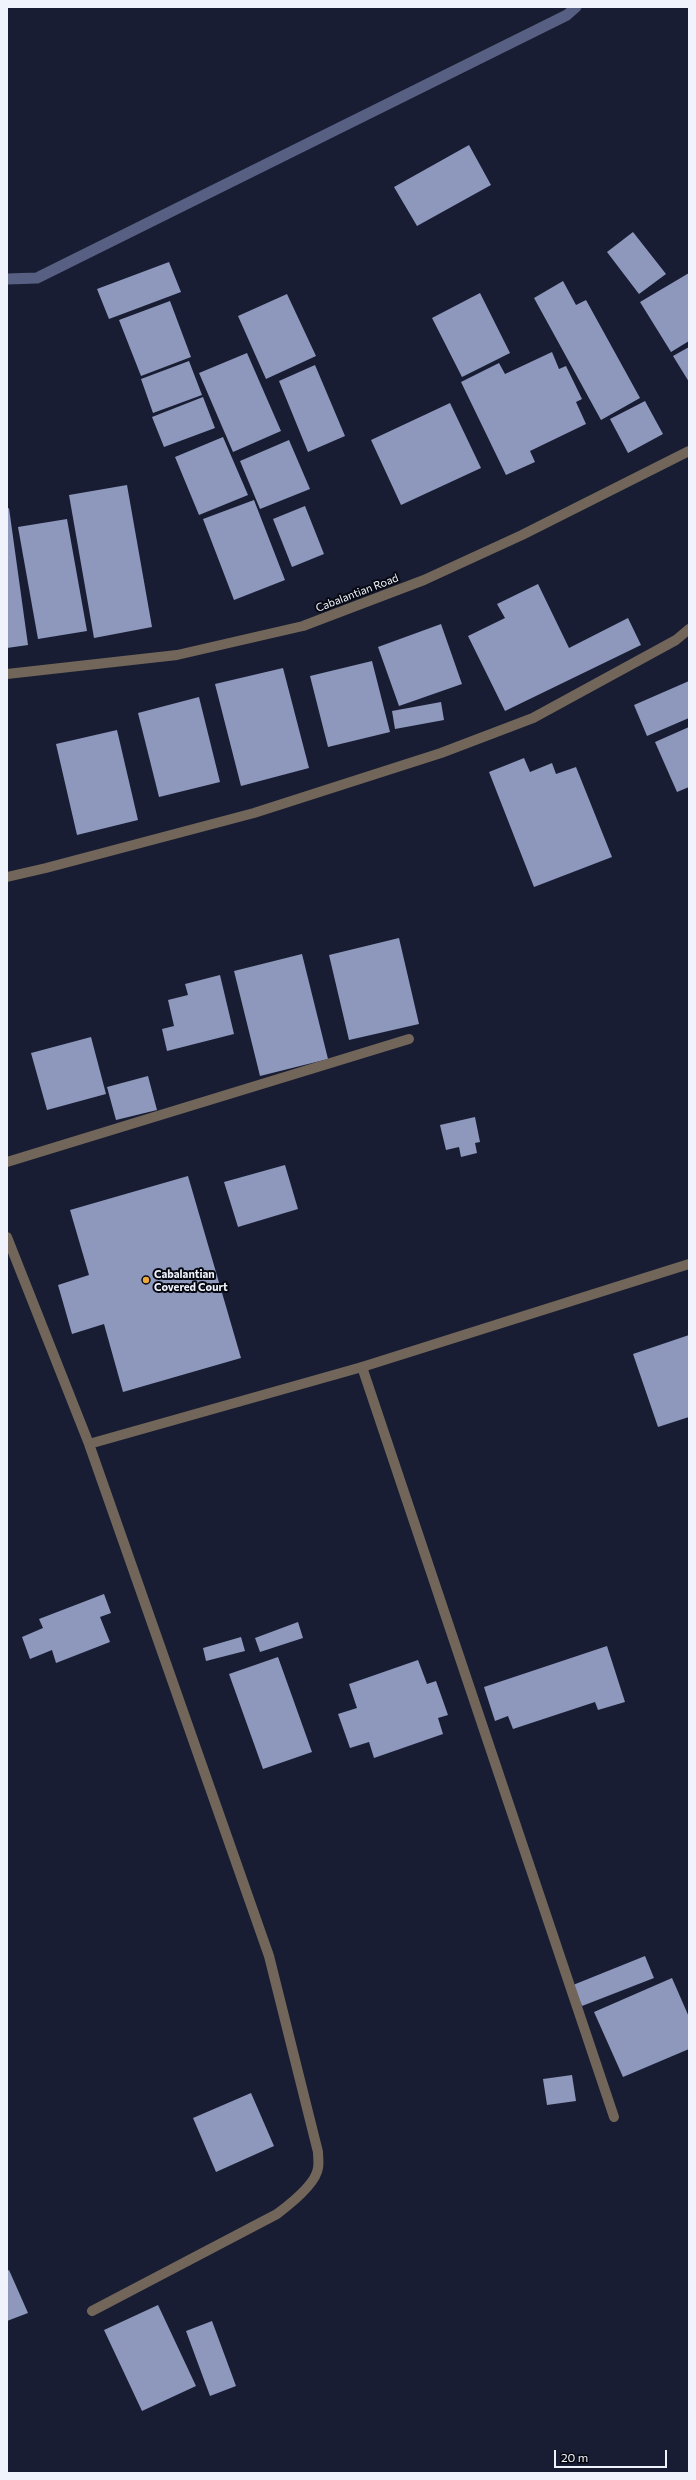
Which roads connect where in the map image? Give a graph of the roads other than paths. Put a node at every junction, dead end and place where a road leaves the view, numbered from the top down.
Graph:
1 (689, 451) edge
2 (689, 629) edge
3 (7, 674) edge
4 (7, 877) edge
5 (409, 1040) dead end
6 (7, 1162) edge
7 (7, 1237) edge
8 (689, 1264) edge
9 (362, 1367) junction
10 (89, 1444) junction
11 (614, 2117) dead end
12 (92, 2311) dead end

1 - 3 street, Cabalantian Road
2 - 4 street
5 - 6 street
7 - 10 street
8 - 9 street
9 - 10 street
9 - 11 street
10 - 12 street

